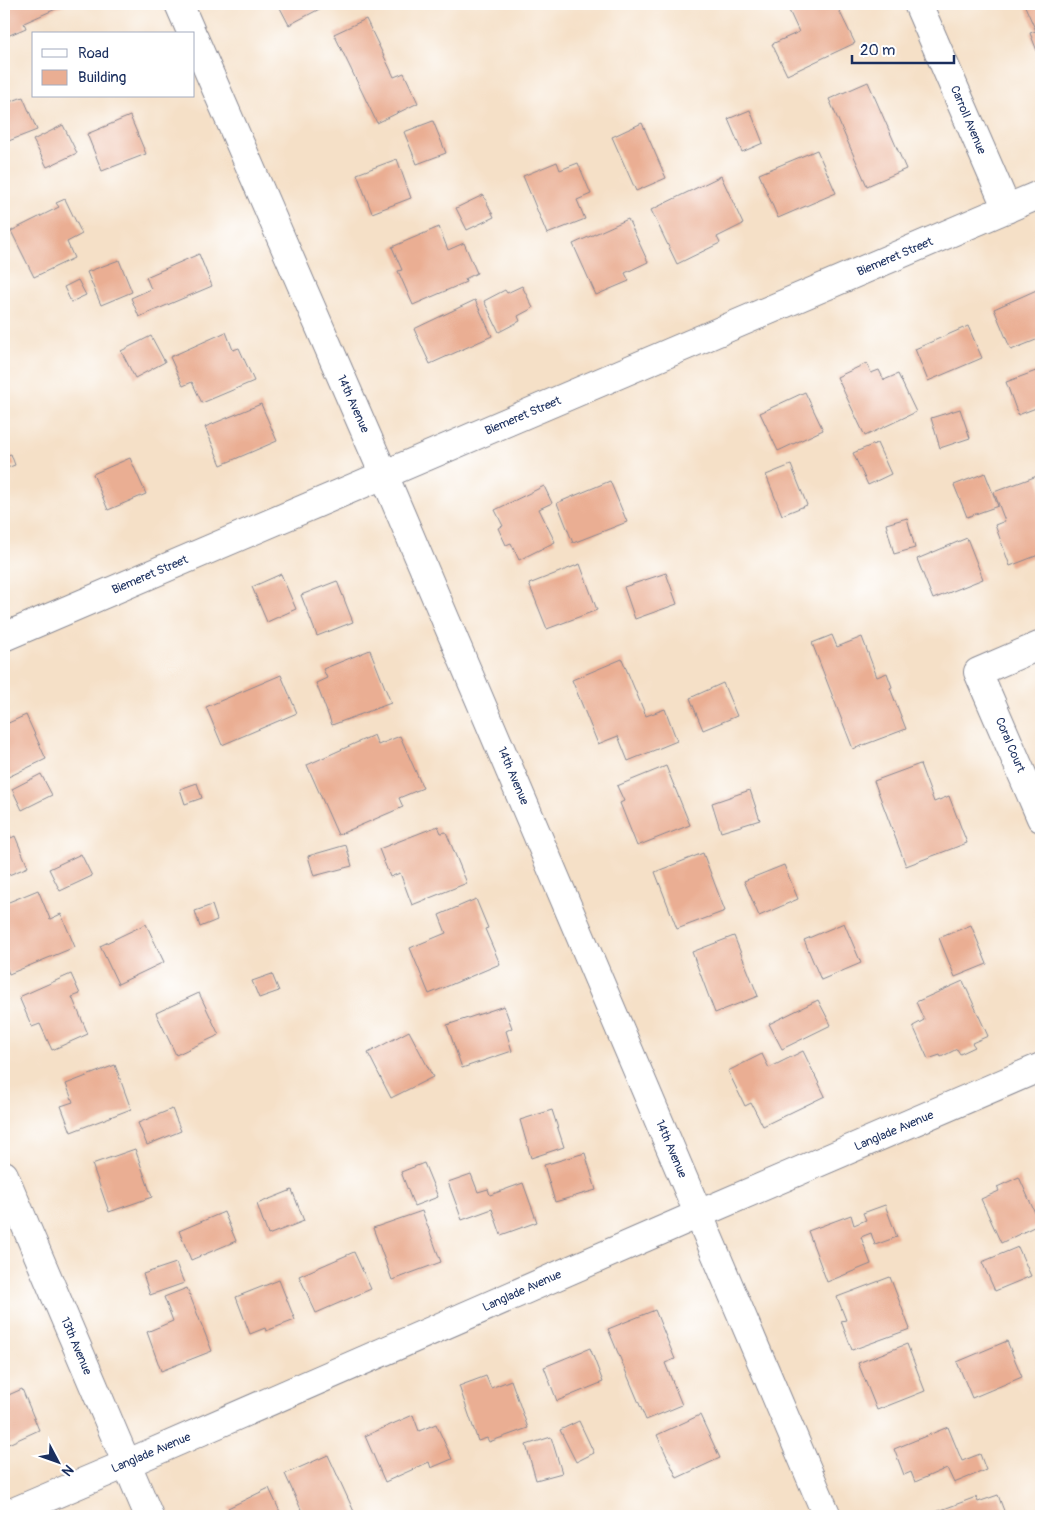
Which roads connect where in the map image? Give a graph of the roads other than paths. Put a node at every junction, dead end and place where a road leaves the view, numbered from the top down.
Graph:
1 (179, 4) edge
2 (918, 4) edge
3 (191, 32) edge
4 (195, 40) edge
5 (1041, 194) edge
6 (1007, 209) junction
7 (384, 475) junction
8 (4, 637) edge
9 (1041, 645) edge
10 (1041, 818) edge
11 (1041, 1067) edge
12 (4, 1175) edge
13 (699, 1214) junction
14 (126, 1464) junction
15 (4, 1516) edge
16 (149, 1516) edge
17 (827, 1516) edge

1 - 3 street
2 - 6 street, Carroll Avenue
4 - 7 street, 14th Avenue
5 - 6 street, Biemeret Street
6 - 7 street, Biemeret Street
7 - 8 street, Biemeret Street
7 - 13 street, 14th Avenue
9 - 10 street, Coral Court
11 - 13 street, Langlade Avenue
12 - 14 street, 13th Avenue
13 - 14 street, Langlade Avenue
13 - 17 street, 14th Avenue
14 - 15 street, Langlade Avenue
14 - 16 street, 13th Avenue

